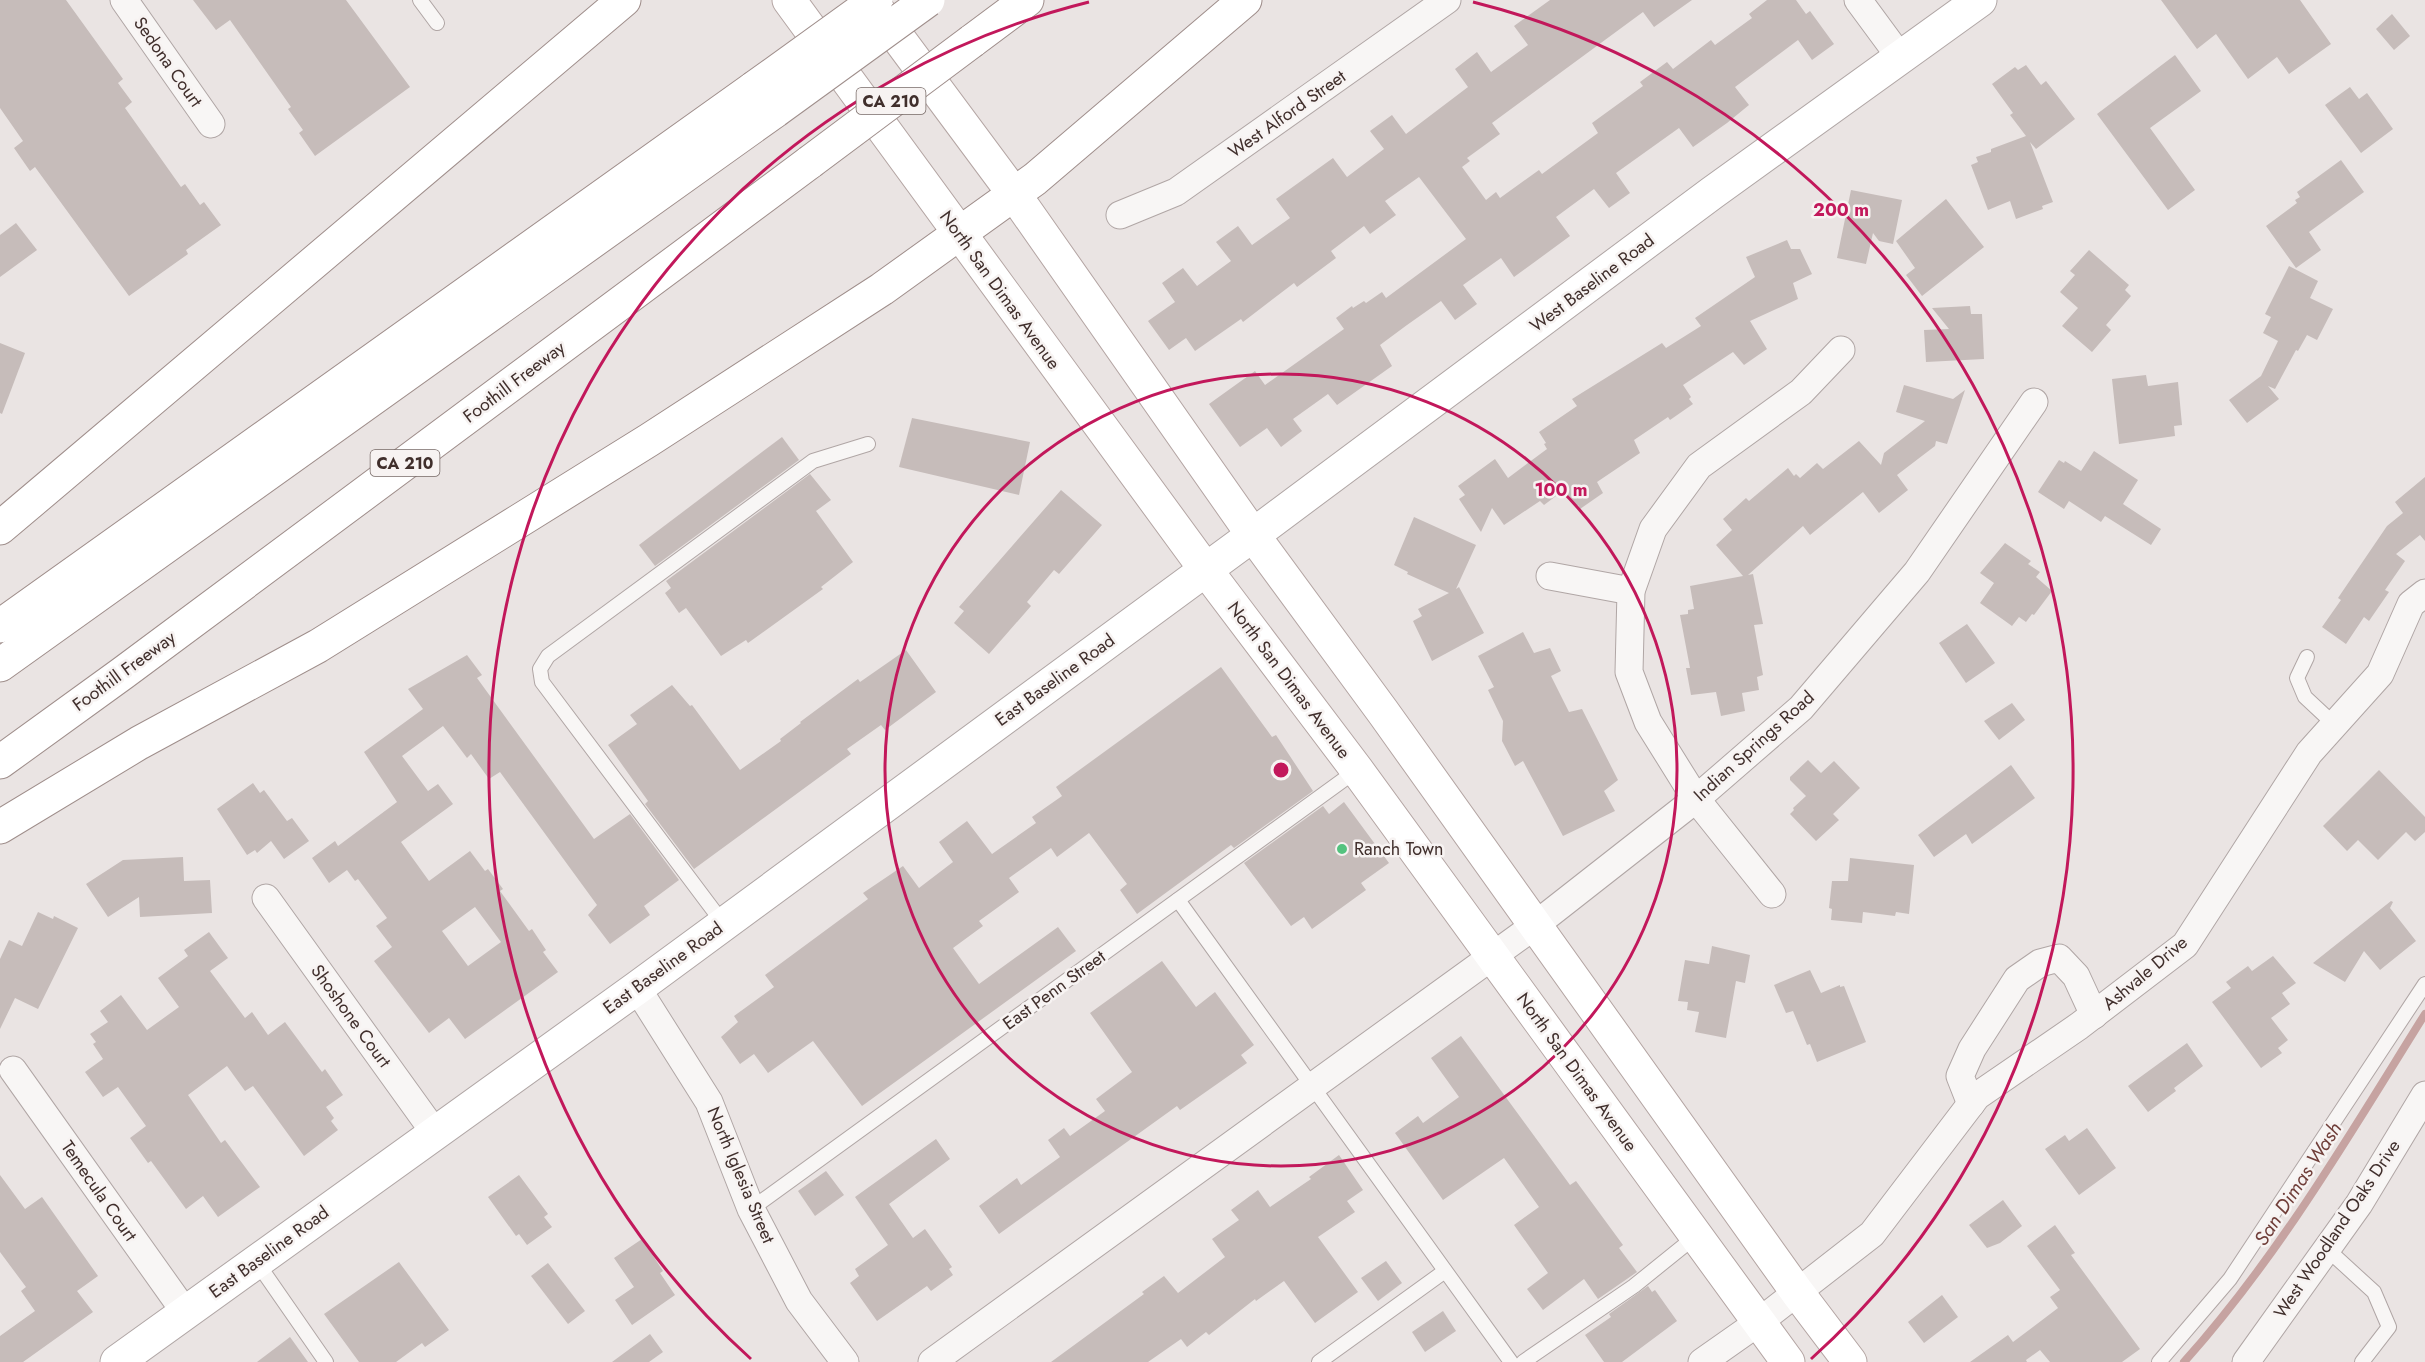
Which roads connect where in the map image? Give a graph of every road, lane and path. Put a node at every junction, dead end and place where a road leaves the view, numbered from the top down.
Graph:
1 (124, 0) edge
2 (420, 0) edge
3 (624, 0) edge
4 (789, 0) edge
5 (871, 0) edge
6 (876, 0) edge
7 (928, 0) edge
8 (1027, 0) edge
9 (1245, 0) edge
10 (1447, 0) edge
11 (1858, 0) edge
12 (1980, 0) edge
13 (437, 23) dead end
14 (1900, 57) junction
15 (764, 100) junction
16 (211, 124) dead end
17 (1014, 194) junction
18 (1120, 215) dead end
19 (958, 233) junction
20 (1841, 350) dead end
21 (2034, 402) dead end
22 (868, 444) dead end
23 (0, 528) edge
24 (1252, 535) junction
25 (1206, 570) junction
26 (1550, 576) dead end
27 (1631, 591) junction
28 (2425, 593) edge
29 (0, 626) edge
30 (2307, 657) dead end
31 (0, 665) edge
32 (2335, 725) junction
33 (0, 762) edge
34 (1357, 770) junction
35 (1696, 799) junction
36 (0, 827) edge
37 (1772, 894) dead end
38 (266, 898) dead end
39 (1178, 900) junction
40 (723, 923) junction
41 (1534, 926) junction
42 (1492, 956) junction
43 (2425, 984) edge
44 (637, 988) junction
45 (2094, 1015) junction
46 (13, 1070) dead end
47 (1312, 1087) junction
48 (2425, 1095) edge
49 (1971, 1104) junction
50 (435, 1133) junction
51 (751, 1209) junction
52 (1696, 1236) junction
53 (2327, 1249) junction
54 (256, 1261) junction
55 (1445, 1271) junction
56 (1797, 1292) junction
57 (185, 1312) junction
58 (1759, 1322) junction
59 (117, 1362) edge
60 (326, 1362) edge
61 (845, 1362) edge
62 (932, 1362) edge
63 (1319, 1362) edge
64 (1511, 1362) edge
65 (1523, 1362) edge
66 (1702, 1362) edge
67 (1788, 1362) edge
68 (1850, 1362) edge
69 (2159, 1362) edge
70 (2246, 1362) edge
71 (2362, 1362) edge

1 - 16 street, Sedona Court
2 - 13 lane
3 - 23 main road
4 - 19 main road, North San Dimas Avenue
5 - 17 main road
6 - 15 main road, bridge
7 - 15 main road, bridge
8 - 33 main road, Foothill Freeway / CA 210, bridge
9 - 17 main road
10 - 18 street, West Alford Street
11 - 14 street
12 - 14 main road, West Baseline Road
14 - 24 main road, West Baseline Road
15 - 29 main road
15 - 31 main road
17 - 19 main road
17 - 24 main road
19 - 25 main road, North San Dimas Avenue
19 - 36 main road
20 - 27 street
21 - 35 street, Indian Springs Road
22 - 40 lane
24 - 25 main road, West Baseline Road
24 - 41 main road
25 - 34 main road, North San Dimas Avenue
25 - 40 main road, East Baseline Road
26 - 27 street
27 - 35 street
28 - 32 street, Ashvale Drive
30 - 32 lane
32 - 45 street, Ashvale Drive
34 - 39 lane, East Penn Street
34 - 42 main road, North San Dimas Avenue
35 - 37 street
35 - 41 street, Indian Springs Road
38 - 50 street, Shoshone Court
39 - 47 lane
39 - 51 lane, East Penn Street
40 - 44 main road, East Baseline Road
41 - 42 street, Indian Springs Road
41 - 56 main road
42 - 47 street
42 - 52 main road, North San Dimas Avenue
43 - 69 lane
44 - 50 main road, East Baseline Road
44 - 51 street, North Iglesia Street
45 - 49 street, Ashvale Drive
45 - 49 street
46 - 57 street, Temecula Court
47 - 55 lane
47 - 62 street
48 - 53 street, West Woodland Oaks Drive
49 - 56 street, Ashvale Drive
50 - 54 main road, East Baseline Road
51 - 61 street, North Iglesia Street
52 - 58 main road, North San Dimas Avenue
52 - 65 lane
53 - 70 street, West Woodland Oaks Drive
53 - 71 lane
54 - 57 main road, East Baseline Road
54 - 60 lane
55 - 63 lane
55 - 64 lane
56 - 58 street, Ashvale Drive
56 - 68 main road
57 - 59 main road, East Baseline Road
58 - 66 street, Ashvale Drive
58 - 67 main road, North San Dimas Avenue

